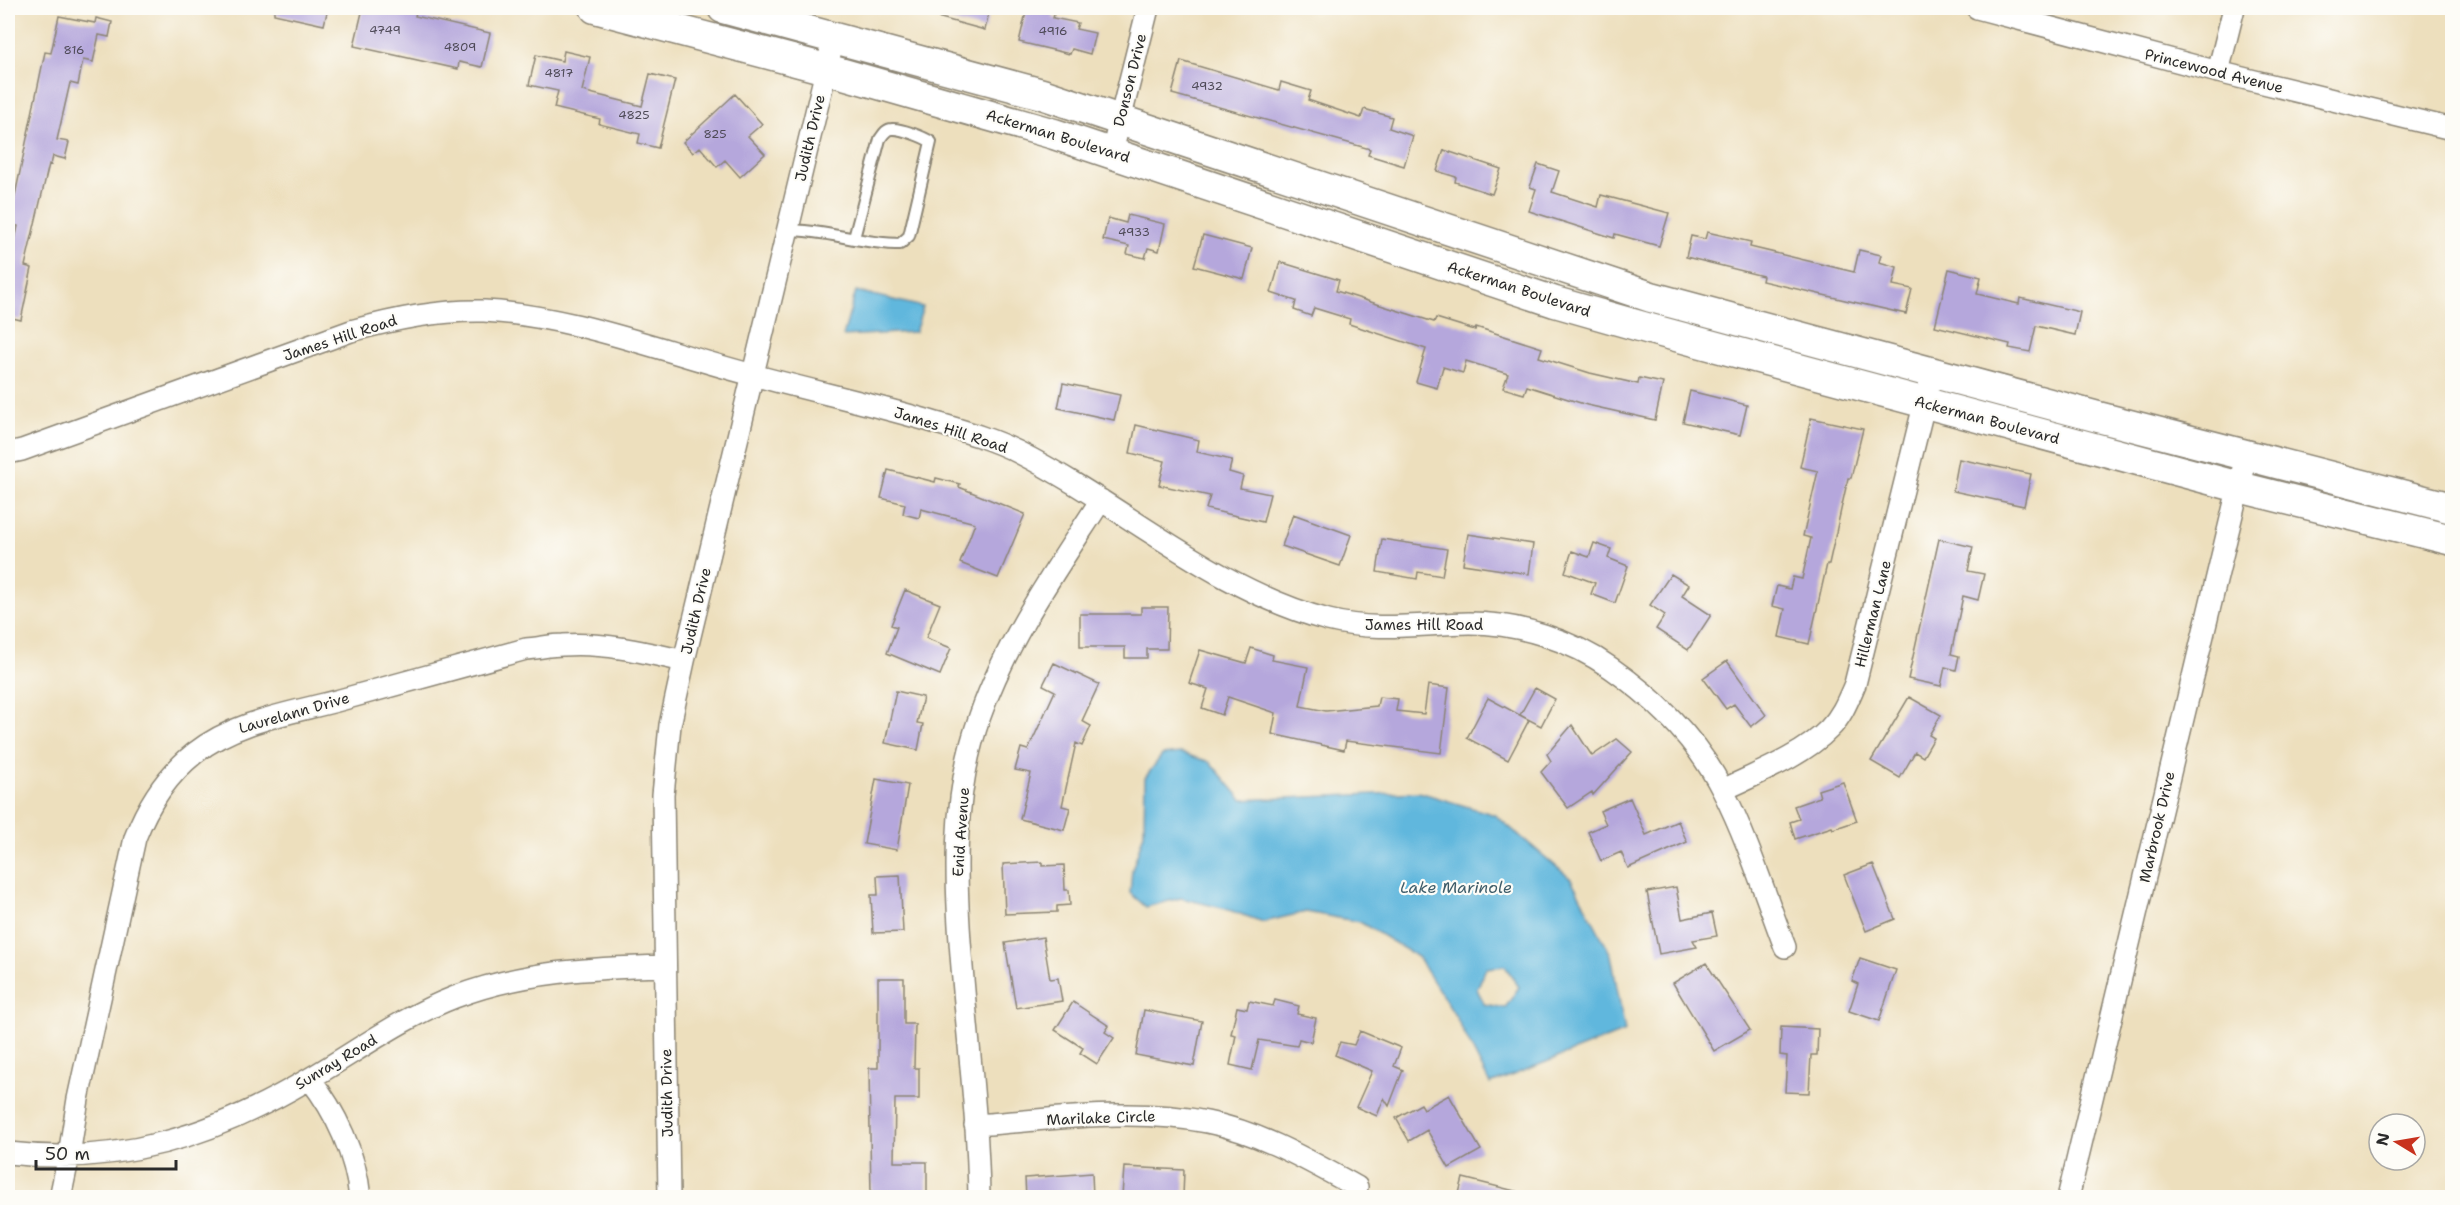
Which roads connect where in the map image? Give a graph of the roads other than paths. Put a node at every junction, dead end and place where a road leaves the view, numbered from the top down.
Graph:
1 (595, 8) edge
2 (723, 8) edge
3 (1148, 8) edge
4 (1977, 8) edge
5 (2234, 8) edge
6 (834, 37) junction
7 (826, 69) junction
8 (2218, 72) junction
9 (1120, 120) junction
10 (2452, 129) edge
11 (1112, 152) junction
12 (788, 230) junction
13 (854, 238) junction
14 (1932, 372) junction
15 (751, 375) junction
16 (1924, 403) junction
17 (8, 453) edge
18 (2246, 456) junction
19 (2239, 487) junction
20 (1101, 500) junction
21 (2452, 508) edge
22 (2452, 540) edge
23 (684, 662) junction
24 (1723, 790) junction
25 (1785, 947) dead end
26 (665, 966) junction
27 (310, 1079) junction
28 (975, 1125) junction
29 (8, 1153) edge
30 (69, 1155) junction
31 (1357, 1187) dead end
32 (60, 1197) edge
33 (360, 1197) edge
34 (669, 1197) edge
35 (980, 1197) edge
36 (2068, 1197) edge

1 - 7 street, Ackerman Boulevard
2 - 6 street
3 - 9 street, Donson Drive
4 - 8 street, Princewood Avenue
5 - 8 street
6 - 7 street, Judith Drive
6 - 9 street
7 - 11 street, Ackerman Boulevard
7 - 12 street, Judith Drive
8 - 10 street, Princewood Avenue
9 - 11 street, Donson Drive
9 - 14 street
11 - 16 street, Ackerman Boulevard
12 - 13 lane
12 - 15 street, Judith Drive
13 - 13 lane
14 - 16 street, Hillerman Lane
14 - 18 street
15 - 17 street, James Hill Road
15 - 20 street, James Hill Road
15 - 23 street, Judith Drive
16 - 19 street, Ackerman Boulevard
16 - 24 street, Hillerman Lane
18 - 19 street, Marbrook Drive
18 - 21 street
19 - 22 street, Ackerman Boulevard
19 - 36 street, Marbrook Drive
20 - 24 street, James Hill Road
20 - 28 street, Enid Avenue
23 - 26 street, Judith Drive
23 - 30 street, Laurelann Drive
24 - 25 street, James Hill Road
26 - 27 street, Sunray Road
26 - 34 street, Judith Drive
27 - 30 street, Sunray Road
27 - 33 street
28 - 31 street, Marilake Circle
28 - 35 street, Enid Avenue
29 - 30 street, Sunray Road
30 - 32 street, Laurelann Drive

